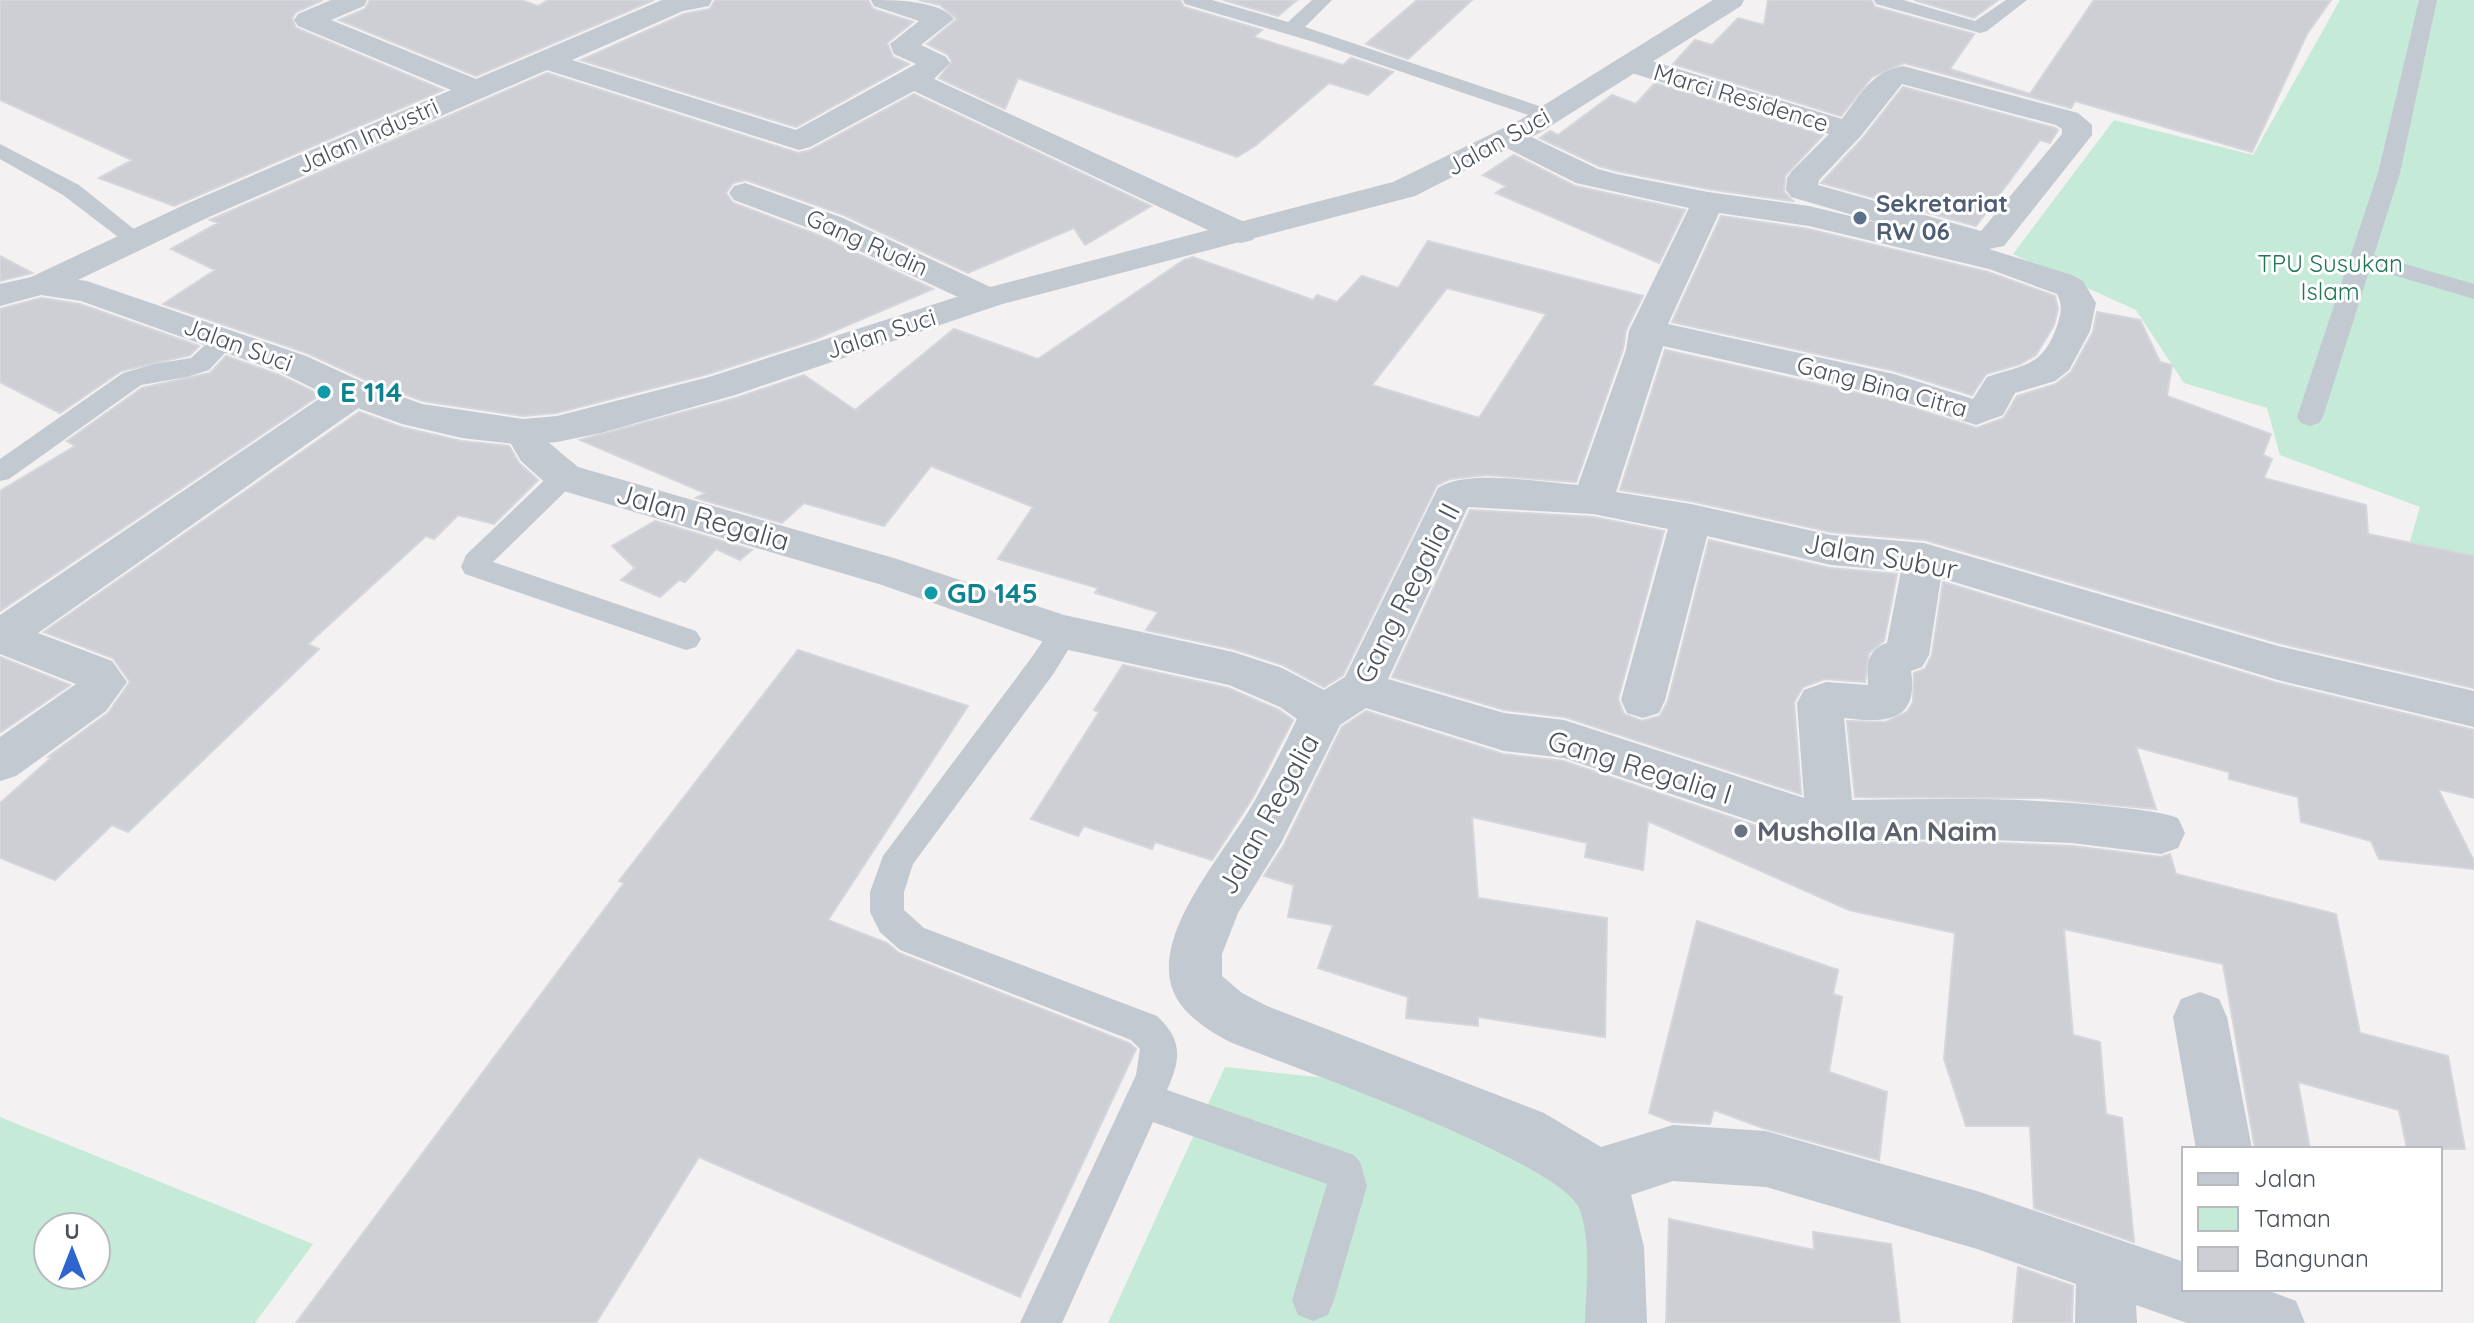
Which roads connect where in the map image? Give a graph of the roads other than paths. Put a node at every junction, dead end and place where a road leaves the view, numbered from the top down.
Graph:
1 (884, 0) edge
2 (1192, 0) edge
3 (1323, 0) edge
4 (1731, 0) edge
5 (1883, 0) edge
6 (2018, 0) edge
7 (2428, 0) edge
8 (686, 1) edge
9 (340, 2) edge
10 (1291, 30) junction
11 (547, 61) junction
12 (1632, 64) junction
13 (913, 80) junction
14 (474, 89) junction
15 (1547, 115) junction
16 (1849, 131) junction
17 (1508, 137) junction
18 (0, 150) edge
19 (745, 193) dead end
20 (1708, 202) junction
21 (1884, 224) junction
22 (1241, 233) junction
23 (134, 238) junction
24 (2359, 258) junction
25 (41, 285) junction
26 (2474, 292) edge
27 (0, 295) edge
28 (987, 298) junction
29 (1647, 331) junction
30 (225, 340) junction
31 (354, 393) junction
32 (2310, 417) dead end
33 (523, 432) junction
34 (0, 472) edge
35 (564, 477) junction
36 (1593, 500) junction
37 (1691, 518) junction
38 (1924, 558) junction
39 (1064, 632) junction
40 (0, 636) edge
41 (686, 639) dead end
42 (1643, 700) dead end
43 (1342, 701) junction
44 (2474, 709) edge
45 (0, 762) edge
46 (1832, 821) junction
47 (2161, 833) dead end
48 (2200, 1017) dead end
49 (1143, 1100) junction
50 (2224, 1147) edge
51 (1593, 1178) junction
52 (2106, 1263) junction
53 (2182, 1286) edge
54 (2197, 1291) edge
55 (1313, 1300) dead end
56 (2259, 1310) edge
57 (1041, 1323) edge
58 (1616, 1323) edge
59 (2106, 1323) edge

1 - 13 street
2 - 10 lane
3 - 10 lane
4 - 12 street, Jalan Suci
5 - 6 lane
7 - 24 lane
8 - 11 street, Jalan Industri
9 - 14 street
10 - 15 lane
11 - 13 street
11 - 14 street, Jalan Industri
12 - 15 street, Jalan Suci
12 - 16 street, Marci Residence
13 - 22 street
14 - 23 street, Jalan Industri
15 - 17 street, Jalan Suci
16 - 21 street, Marci Residence
16 - 21 street, Marci Residence
17 - 20 street, Gang Bina Citra
17 - 22 street, Jalan Suci
18 - 23 lane
19 - 28 street, Gang Rudin
20 - 21 street, Gang Bina Citra
20 - 29 street
21 - 29 street, Gang Bina Citra
22 - 28 street, Jalan Suci
23 - 25 street, Jalan Industri
24 - 26 lane
24 - 32 lane
25 - 27 street, Jalan Suci
25 - 30 street, Jalan Suci
28 - 33 street, Jalan Suci
29 - 36 street
30 - 31 street, Jalan Suci
30 - 34 lane
31 - 33 street, Jalan Suci
31 - 40 street
33 - 35 street, Jalan Regalia
35 - 39 street, Jalan Regalia
35 - 41 lane
36 - 37 street, Jalan Subur
36 - 43 street, Gang Regalia II
37 - 38 street, Jalan Subur
37 - 42 street
38 - 44 street, Jalan Subur
38 - 46 street
39 - 43 street, Jalan Regalia
39 - 49 lane
40 - 45 street
43 - 46 street, Gang Regalia I
43 - 51 street, Jalan Regalia
46 - 47 street, Gang Regalia I
48 - 50 street
49 - 55 lane
49 - 57 lane
51 - 52 street
51 - 58 street, Jalan Regalia
52 - 53 street
52 - 59 street
54 - 56 street

